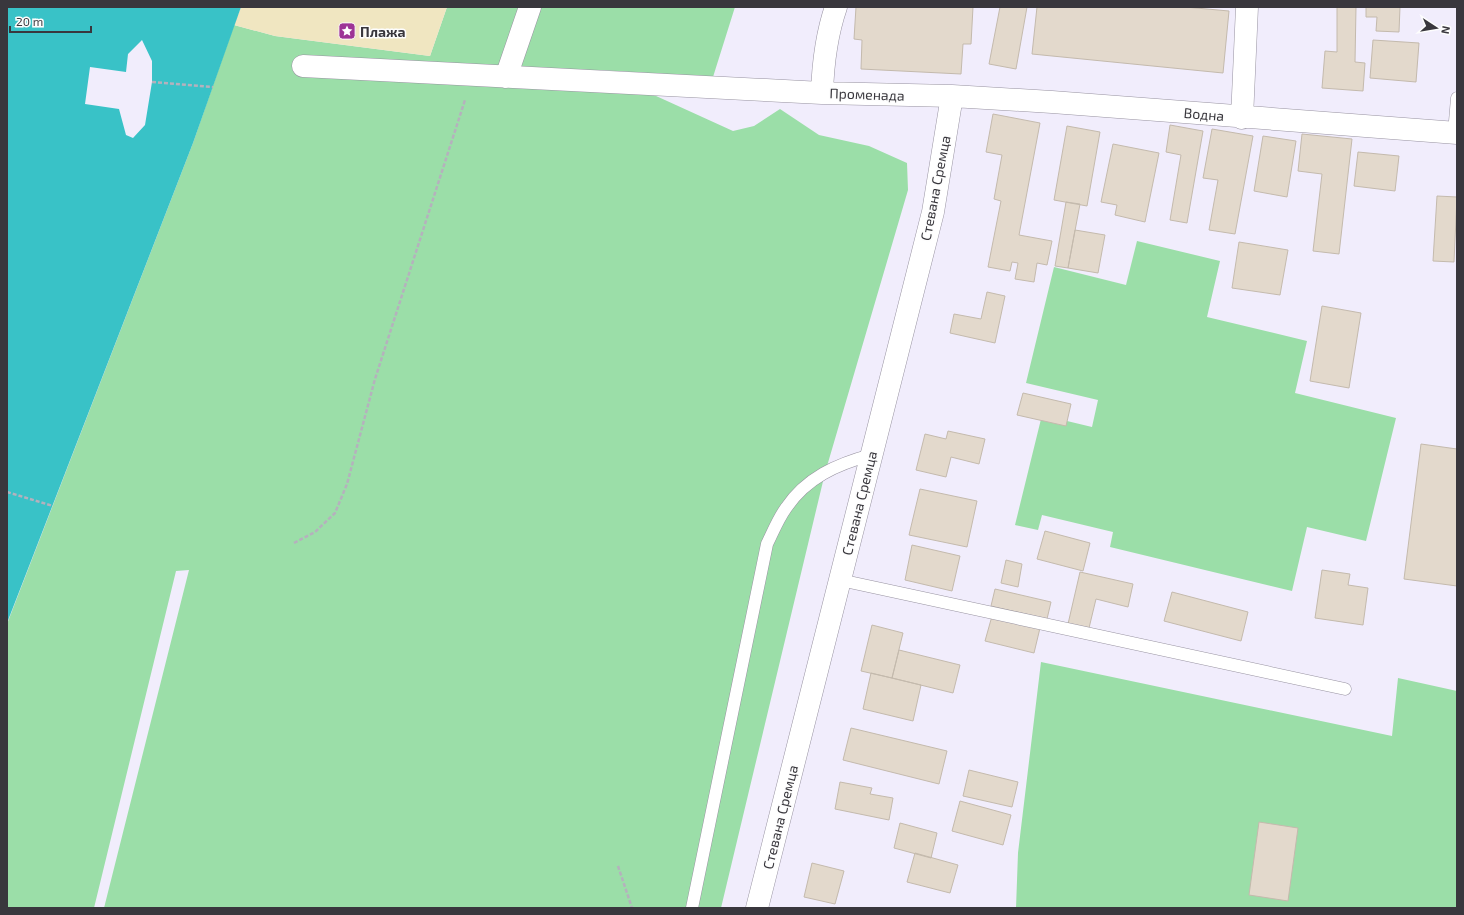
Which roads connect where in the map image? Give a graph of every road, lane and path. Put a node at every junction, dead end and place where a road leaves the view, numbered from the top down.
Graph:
1 (530, 7) edge
2 (836, 7) edge
3 (1247, 7) edge
4 (303, 66) dead end
5 (474, 75) junction
6 (506, 77) junction
7 (152, 82) dead end
8 (213, 87) dead end
9 (822, 93) junction
10 (952, 96) junction
11 (1457, 98) edge
12 (1242, 118) junction
13 (1455, 133) edge
14 (871, 455) junction
15 (7, 492) edge
16 (53, 506) dead end
17 (294, 543) dead end
18 (840, 580) junction
19 (1345, 689) dead end
20 (618, 866) dead end
21 (632, 908) edge
22 (692, 908) edge
23 (758, 908) edge

1 - 6 street
2 - 9 street, Променада
3 - 12 street
4 - 5 street
5 - 6 street
5 - 17 path
6 - 9 street
7 - 8 path
9 - 10 street, Променада
10 - 12 street, Водна
10 - 14 street, Стевана Сремца
11 - 13 lane
12 - 13 street, Водна
14 - 18 street, Стевана Сремца
14 - 22 lane
15 - 16 path
18 - 19 lane
18 - 23 street, Стевана Сремца
20 - 21 path

